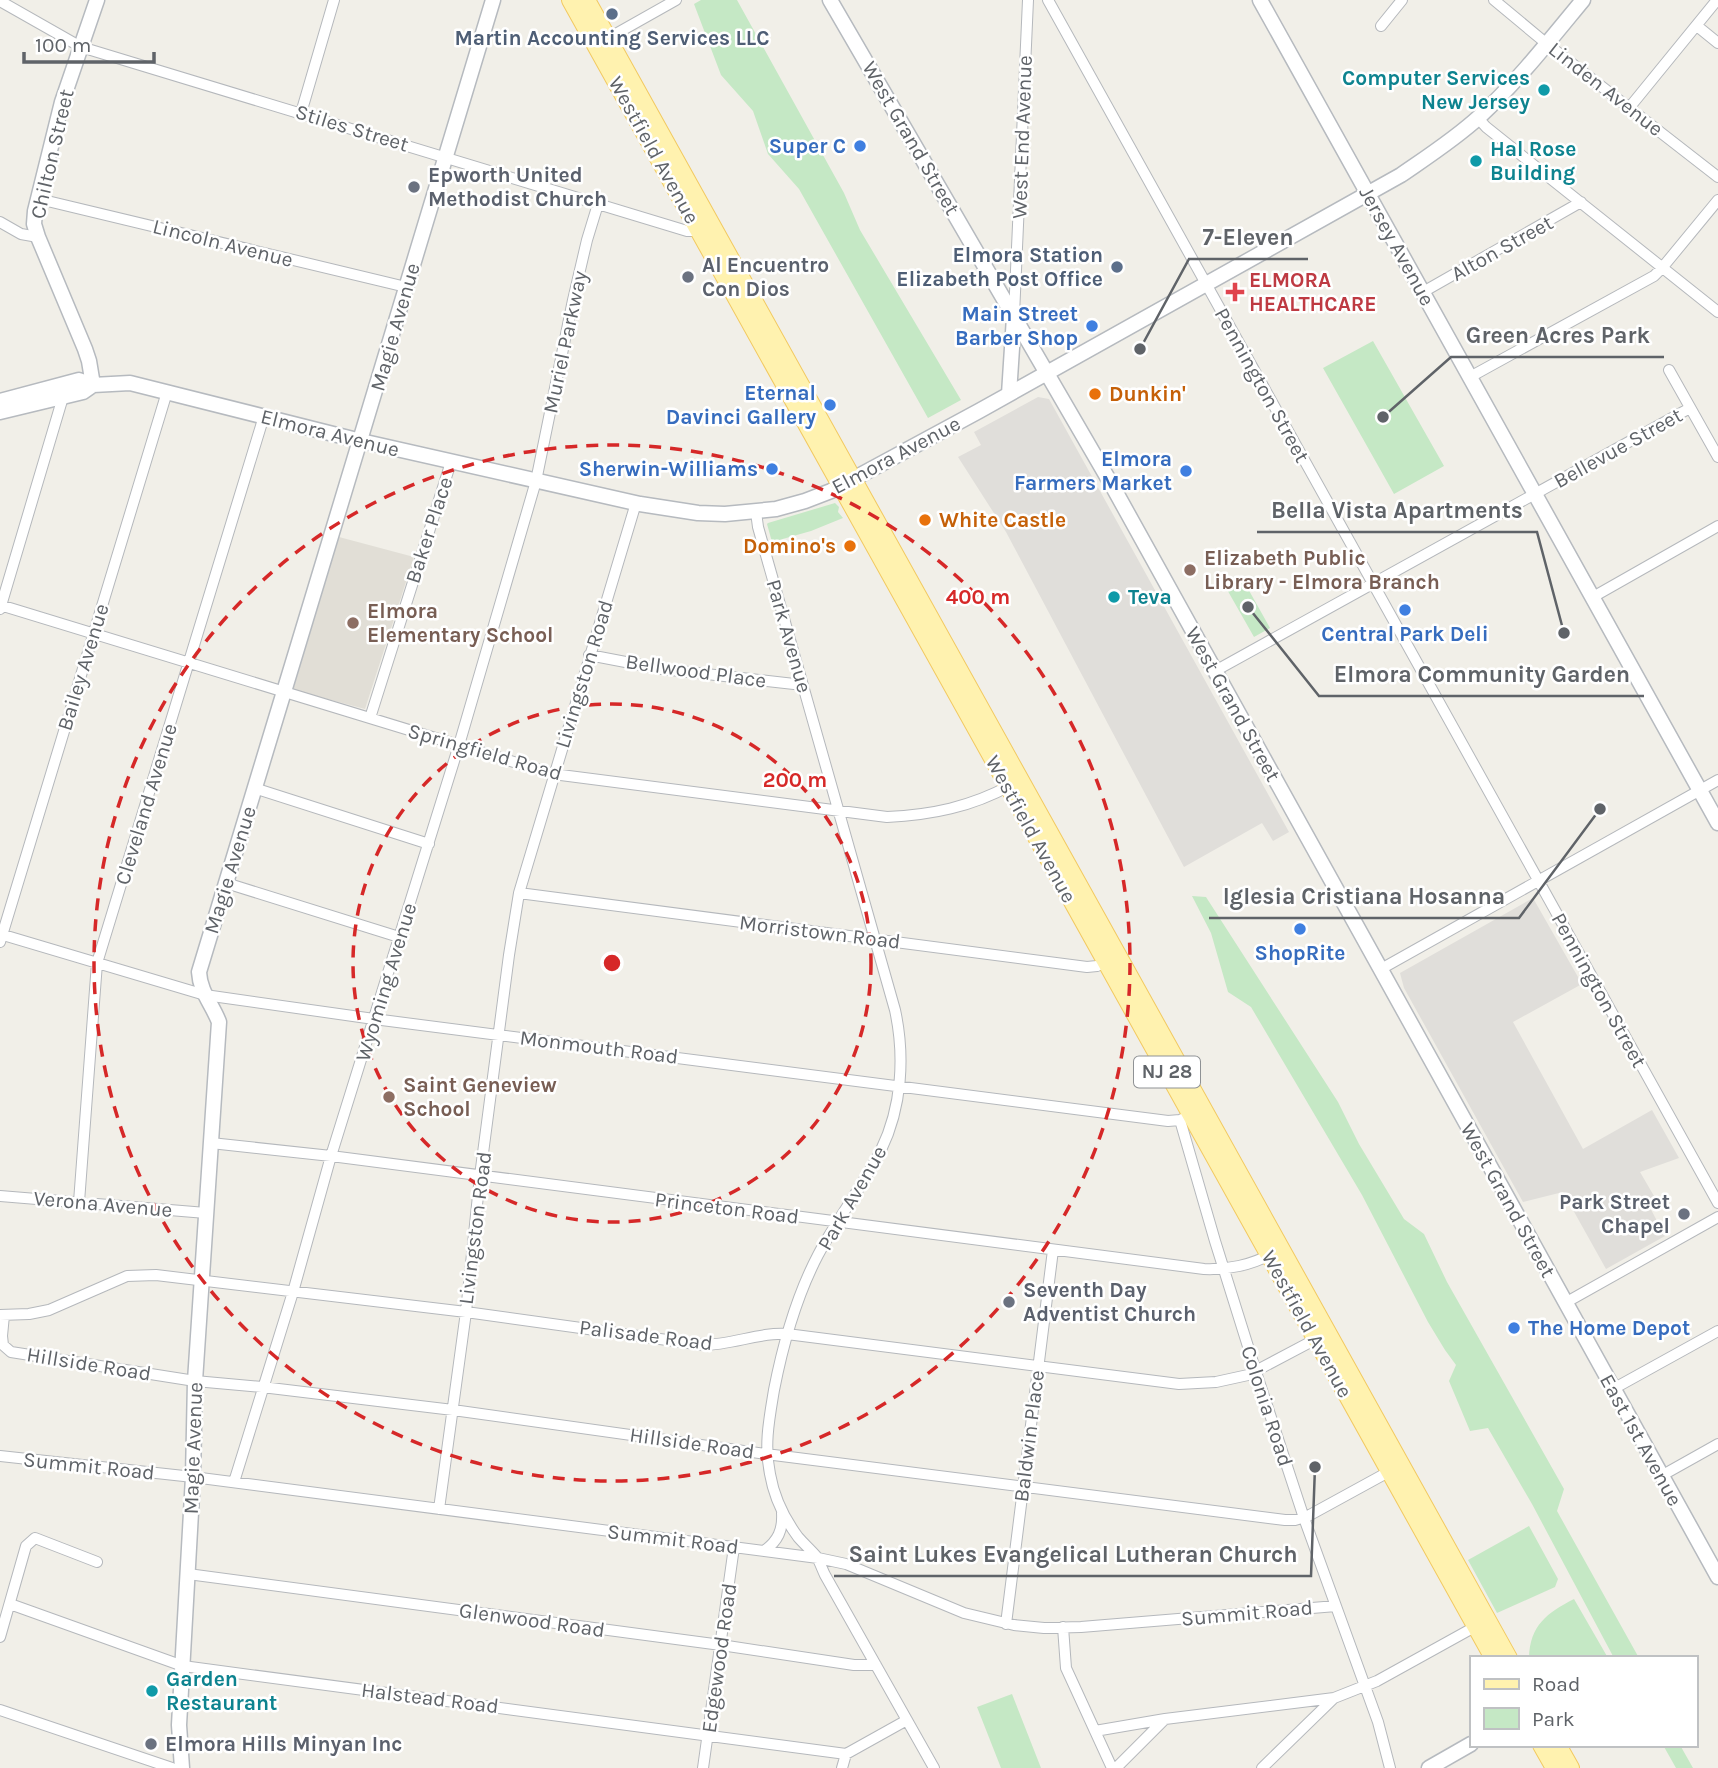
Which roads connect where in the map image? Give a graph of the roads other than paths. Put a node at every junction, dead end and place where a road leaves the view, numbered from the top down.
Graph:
1 (97, 0) edge
2 (334, 0) edge
3 (494, 0) edge
4 (570, 0) edge
5 (587, 0) edge
6 (676, 0) edge
7 (830, 0) edge
8 (1028, 0) edge
9 (1048, 0) edge
10 (1260, 0) edge
11 (1402, 0) edge
12 (1494, 0) edge
13 (1583, 0) edge
14 (1717, 0) edge
15 (0, 1) edge
16 (1381, 26) dead end
17 (1696, 26) junction
18 (601, 42) junction
19 (1718, 43) edge
20 (1547, 44) junction
21 (81, 47) junction
22 (1629, 108) junction
23 (301, 113) junction
24 (1478, 118) junction
25 (446, 157) junction
26 (1718, 177) edge
27 (1368, 194) junction
28 (39, 199) junction
29 (1718, 200) edge
30 (1581, 202) junction
31 (598, 204) junction
32 (0, 222) edge
33 (705, 227) junction
34 (37, 237) junction
35 (1662, 268) junction
36 (1206, 284) junction
37 (406, 287) junction
38 (1423, 292) junction
39 (1718, 312) edge
40 (1014, 315) junction
41 (1670, 370) dead end
42 (1048, 372) junction
43 (1470, 377) junction
44 (93, 385) junction
45 (167, 391) junction
46 (1009, 394) junction
47 (63, 397) junction
48 (0, 401) edge
49 (1690, 408) junction
50 (0, 412) edge
51 (264, 416) junction
52 (361, 441) junction
53 (1718, 457) edge
54 (451, 462) junction
55 (536, 481) junction
56 (847, 483) junction
57 (1535, 494) junction
58 (636, 503) junction
59 (755, 512) junction
60 (1718, 526) edge
61 (1373, 584) junction
62 (1593, 597) junction
63 (0, 606) edge
64 (94, 633) junction
65 (589, 655) junction
66 (189, 663) junction
67 (1215, 671) junction
68 (803, 685) junction
69 (284, 692) junction
70 (370, 718) junction
71 (459, 745) junction
72 (553, 774) junction
73 (1718, 780) edge
74 (1014, 783) junction
75 (254, 788) junction
76 (1700, 790) junction
77 (839, 810) junction
78 (1718, 823) edge
79 (429, 844) junction
80 (1538, 881) junction
81 (226, 883) junction
82 (519, 893) junction
83 (1, 937) edge
84 (399, 937) junction
85 (876, 940) junction
86 (1111, 958) junction
87 (97, 963) junction
88 (1381, 969) junction
89 (205, 995) junction
90 (374, 1019) junction
91 (500, 1034) junction
92 (899, 1086) junction
93 (1191, 1115) junction
94 (211, 1143) junction
95 (331, 1156) junction
96 (480, 1176) junction
97 (0, 1196) edge
98 (79, 1202) junction
99 (1718, 1203) edge
100 (206, 1213) junction
101 (1718, 1217) edge
102 (838, 1222) junction
103 (1053, 1250) junction
104 (1275, 1252) junction
105 (1223, 1269) junction
106 (201, 1280) junction
107 (293, 1292) junction
108 (1565, 1303) junction
109 (466, 1312) junction
110 (2, 1315) edge
111 (1718, 1331) edge
112 (787, 1334) junction
113 (1322, 1336) junction
114 (1038, 1367) junction
115 (1256, 1371) junction
116 (195, 1381) junction
117 (262, 1387) junction
118 (1613, 1389) junction
119 (453, 1410) junction
120 (1718, 1444) edge
121 (766, 1454) junction
122 (0, 1456) edge
123 (1395, 1468) junction
124 (1661, 1476) junction
125 (193, 1477) junction
126 (234, 1482) junction
127 (1022, 1486) junction
128 (439, 1509) junction
129 (782, 1509) junction
130 (1304, 1518) junction
131 (734, 1547) junction
132 (764, 1551) junction
133 (818, 1558) junction
134 (97, 1562) dead end
135 (1716, 1568) edge
136 (188, 1574) junction
137 (10, 1604) junction
138 (1336, 1606) junction
139 (1481, 1623) junction
140 (1006, 1624) junction
141 (1063, 1628) junction
142 (0, 1637) edge
143 (721, 1646) junction
144 (1492, 1656) edge
145 (1507, 1656) edge
146 (876, 1665) junction
147 (183, 1666) junction
148 (1365, 1686) junction
149 (1334, 1698) junction
150 (0, 1710) edge
151 (1166, 1719) junction
152 (907, 1720) junction
153 (1095, 1731) junction
154 (708, 1735) junction
155 (1470, 1745) edge
156 (1542, 1747) edge
157 (1559, 1747) edge
158 (846, 1754) junction
159 (172, 1768) edge
160 (182, 1768) edge
161 (703, 1768) edge
162 (842, 1768) edge
163 (934, 1768) edge
164 (1114, 1768) edge
165 (1262, 1768) edge
166 (1390, 1768) edge
167 (1429, 1768) edge
168 (1554, 1768) edge
169 (1571, 1768) edge

1 - 21 street, Chilton Street
2 - 23 street
3 - 25 street, Magie Avenue
4 - 18 main road, Westfield Avenue / NJ 28
5 - 18 main road, Westfield Avenue / NJ 28
6 - 18 street
7 - 40 street, West Grand Street
8 - 40 street, West End Avenue
9 - 36 street, Pennington Street
10 - 27 street, Jersey Avenue
11 - 16 street
12 - 20 street, Linden Avenue
13 - 20 street, Elmora Avenue
14 - 17 street
15 - 21 street, Stiles Street
17 - 19 street
17 - 22 street
18 - 33 main road, Westfield Avenue / NJ 28
20 - 22 street, Linden Avenue
20 - 24 street, Elmora Avenue
21 - 23 street, Stiles Street
21 - 28 street, Chilton Street
22 - 26 street, Linden Avenue
23 - 25 street, Stiles Street
24 - 27 street, Elmora Avenue
24 - 30 street
25 - 31 street, Stiles Street
25 - 37 street, Magie Avenue
27 - 36 street, Elmora Avenue
27 - 38 street, Jersey Avenue
28 - 34 street, Chilton Street
28 - 37 street, Lincoln Avenue
29 - 35 street
30 - 35 street
30 - 38 street, Alton Street
31 - 33 street, Stiles Street
31 - 55 street, Muriel Parkway
32 - 34 street
33 - 56 main road, Westfield Avenue / NJ 28
34 - 44 street, Chilton Street
35 - 39 street
35 - 43 street
36 - 42 street, Elmora Avenue
36 - 61 street, Pennington Street
37 - 52 street, Magie Avenue
38 - 43 street, Jersey Avenue
40 - 42 street, West Grand Street
40 - 46 street
41 - 49 street
42 - 46 street, Elmora Avenue
42 - 67 street, West Grand Street
43 - 57 street, Jersey Avenue
44 - 45 street, Elmora Avenue
44 - 47 street
44 - 48 street, Elmora Avenue
45 - 51 street, Elmora Avenue
45 - 64 street, Bailey Avenue
46 - 56 street, Elmora Avenue
47 - 50 street
47 - 63 street
49 - 53 street
49 - 57 street, Bellevue Street
51 - 52 street, Elmora Avenue
51 - 66 street, Cleveland Avenue
52 - 54 street, Elmora Avenue
52 - 69 street, Magie Avenue
54 - 55 street, Elmora Avenue
54 - 70 street, Baker Place
55 - 58 street, Elmora Avenue
55 - 71 street, Wyoming Avenue
56 - 59 street, Elmora Avenue
56 - 74 main road, Westfield Avenue / NJ 28
57 - 61 street, Bellevue Street
57 - 62 street, Jersey Avenue
58 - 59 street, Elmora Avenue
58 - 65 street, Livingston Road
59 - 68 street, Park Avenue
60 - 62 street
61 - 67 street, Bellevue Street
61 - 80 street, Pennington Street
62 - 76 street, Jersey Avenue
63 - 64 street, Springfield Road
64 - 66 street, Springfield Road
64 - 83 street, Bailey Avenue
65 - 68 street, Bellwood Place
65 - 72 street, Livingston Road
66 - 69 street, Springfield Road
66 - 87 street, Cleveland Avenue
67 - 88 street, West Grand Street
68 - 77 street, Park Avenue
69 - 70 street, Springfield Road
69 - 75 street, Magie Avenue
70 - 71 street, Springfield Road
71 - 72 street, Springfield Road
71 - 79 street, Wyoming Avenue
72 - 77 street, Springfield Road
72 - 82 street, Livingston Road
73 - 76 street
74 - 77 street, Springfield Road
74 - 86 main road, Westfield Avenue / NJ 28
75 - 79 street
75 - 81 street, Magie Avenue
76 - 78 street, Jersey Avenue
76 - 80 street
77 - 85 street, Park Avenue
79 - 84 street, Wyoming Avenue
80 - 88 street
80 - 99 street, Pennington Street
81 - 84 street
81 - 89 street, Magie Avenue
82 - 85 street, Morristown Road
82 - 91 street, Livingston Road
83 - 87 street, Monmouth Road
84 - 90 street, Wyoming Avenue
85 - 86 street, Morristown Road
85 - 92 street, Park Avenue
86 - 93 main road, Westfield Avenue / NJ 28
87 - 89 street, Monmouth Road
87 - 98 street, Cleveland Avenue
88 - 108 street, West Grand Street
89 - 90 street, Monmouth Road
89 - 94 street, Magie Avenue
90 - 91 street, Monmouth Road
90 - 95 street, Wyoming Avenue
91 - 92 street, Monmouth Road
91 - 96 street, Livingston Road
92 - 93 street, Monmouth Road
92 - 102 street, Park Avenue
93 - 104 main road, Westfield Avenue / NJ 28
93 - 105 street, Colonia Road
94 - 95 street, Princeton Road
94 - 100 street, Magie Avenue
95 - 96 street, Princeton Road
95 - 107 street, Wyoming Avenue
96 - 102 street, Princeton Road
96 - 109 street, Livingston Road
97 - 98 street, Verona Avenue
98 - 100 street, Verona Avenue
100 - 106 street, Magie Avenue
101 - 108 street
102 - 103 street, Princeton Road
102 - 112 street, Park Avenue
103 - 105 street, Princeton Road
103 - 114 street, Baldwin Place
104 - 105 street, Princeton Road
104 - 113 main road, Westfield Avenue / NJ 28
105 - 115 street, Colonia Road
106 - 107 street, Palisade Road
106 - 110 street, Palisade Road
106 - 116 street, Magie Avenue
107 - 109 street, Palisade Road
107 - 117 street, Wyoming Avenue
108 - 118 street, East 1st Avenue
109 - 112 street, Palisade Road
109 - 119 street, Livingston Road
110 - 116 street, Hillside Road
111 - 118 street
112 - 114 street, Palisade Road
112 - 121 street, Park Avenue
113 - 115 street, Palisade Road
113 - 123 main road, Westfield Avenue / NJ 28
114 - 115 street, Palisade Road
114 - 127 street, Baldwin Place
115 - 130 street, Colonia Road
116 - 117 street, Hillside Road
116 - 125 street, Magie Avenue
117 - 119 street, Hillside Road
117 - 126 street, Wyoming Avenue
118 - 124 street, East 1st Avenue
119 - 121 street, Hillside Road
119 - 128 street, Livingston Road
120 - 124 street
121 - 127 street, Hillside Road
121 - 129 street, Park Avenue
122 - 125 street, Summit Road
123 - 130 street, Hillside Road
123 - 139 main road, Westfield Avenue / NJ 28
124 - 135 street, East 1st Avenue
125 - 126 street, Summit Road
125 - 136 street, Magie Avenue
126 - 128 street, Summit Road
127 - 130 street, Hillside Road
127 - 140 street, Baldwin Place
128 - 131 street, Summit Road
129 - 132 street
129 - 133 street, Park Avenue
130 - 138 street, Colonia Road
131 - 132 street, Summit Road
131 - 143 street, Edgewood Road
132 - 133 street, Summit Road
133 - 140 street, Summit Road
133 - 146 street, Park Avenue
134 - 137 street
136 - 143 street, Glenwood Road
136 - 147 street, Magie Avenue
137 - 142 street
137 - 147 street, Halstead Road
138 - 141 street, Summit Road
138 - 148 street, Colonia Road
139 - 144 main road, Westfield Avenue / NJ 28
139 - 145 main road, Westfield Avenue / NJ 28
139 - 148 street
140 - 141 street, Summit Road
141 - 153 street
143 - 146 street, Glenwood Road
143 - 154 street, Edgewood Road
146 - 152 street, Park Avenue
147 - 154 street, Halstead Road
147 - 160 street, Magie Avenue
148 - 149 street
148 - 166 street, Colonia Road
149 - 151 street
149 - 165 street
150 - 159 street
151 - 153 street
151 - 164 street
152 - 158 street
152 - 163 street, Park Avenue
153 - 164 street
154 - 158 street, Halstead Road
154 - 161 street, Edgewood Road
155 - 167 street
156 - 168 main road
157 - 169 main road
158 - 162 street

